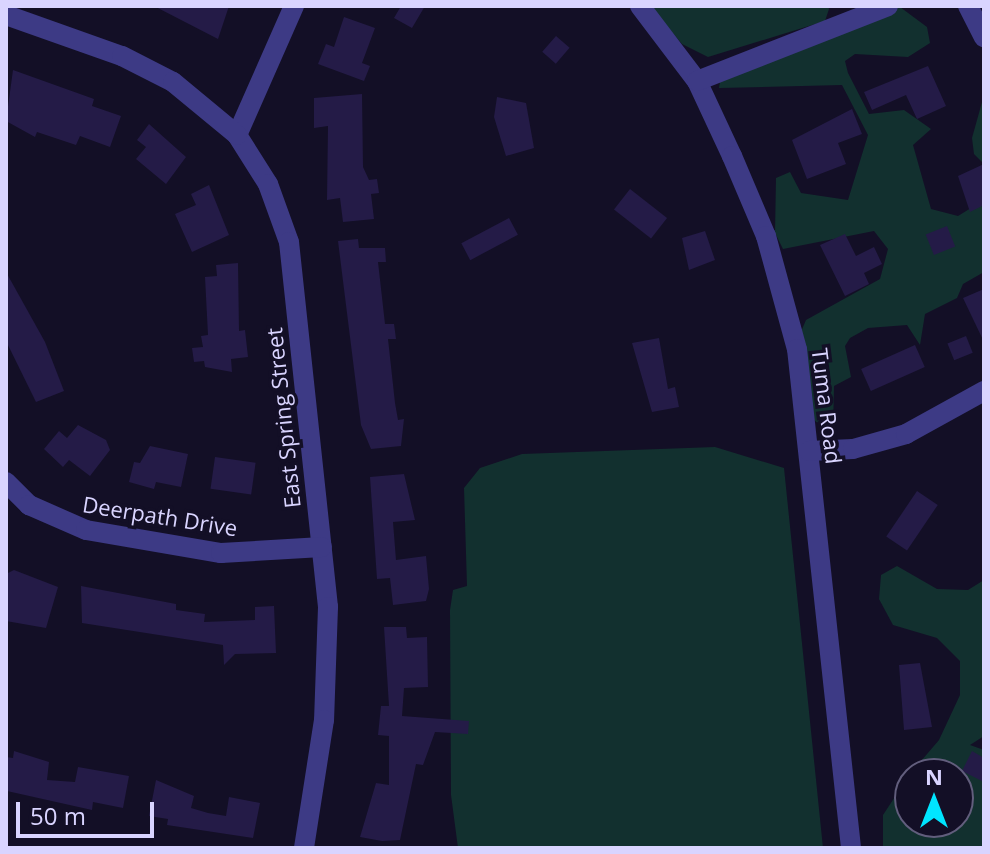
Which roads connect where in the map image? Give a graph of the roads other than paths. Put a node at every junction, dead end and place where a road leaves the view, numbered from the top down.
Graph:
1 (294, 6) edge
2 (640, 6) edge
3 (888, 6) edge
4 (968, 6) edge
5 (6, 15) edge
6 (984, 37) edge
7 (697, 81) junction
8 (237, 135) junction
9 (984, 391) edge
10 (809, 451) junction
11 (6, 482) edge
12 (322, 547) junction
13 (304, 848) edge
14 (851, 848) edge

1 - 8 street
2 - 7 street, Tuma Road
3 - 7 street
4 - 6 street
5 - 8 street, East Spring Street
7 - 10 street, Tuma Road
8 - 12 street, East Spring Street
9 - 10 street
10 - 14 street, Tuma Road
11 - 12 street, Deerpath Drive
12 - 13 street, East Spring Street

